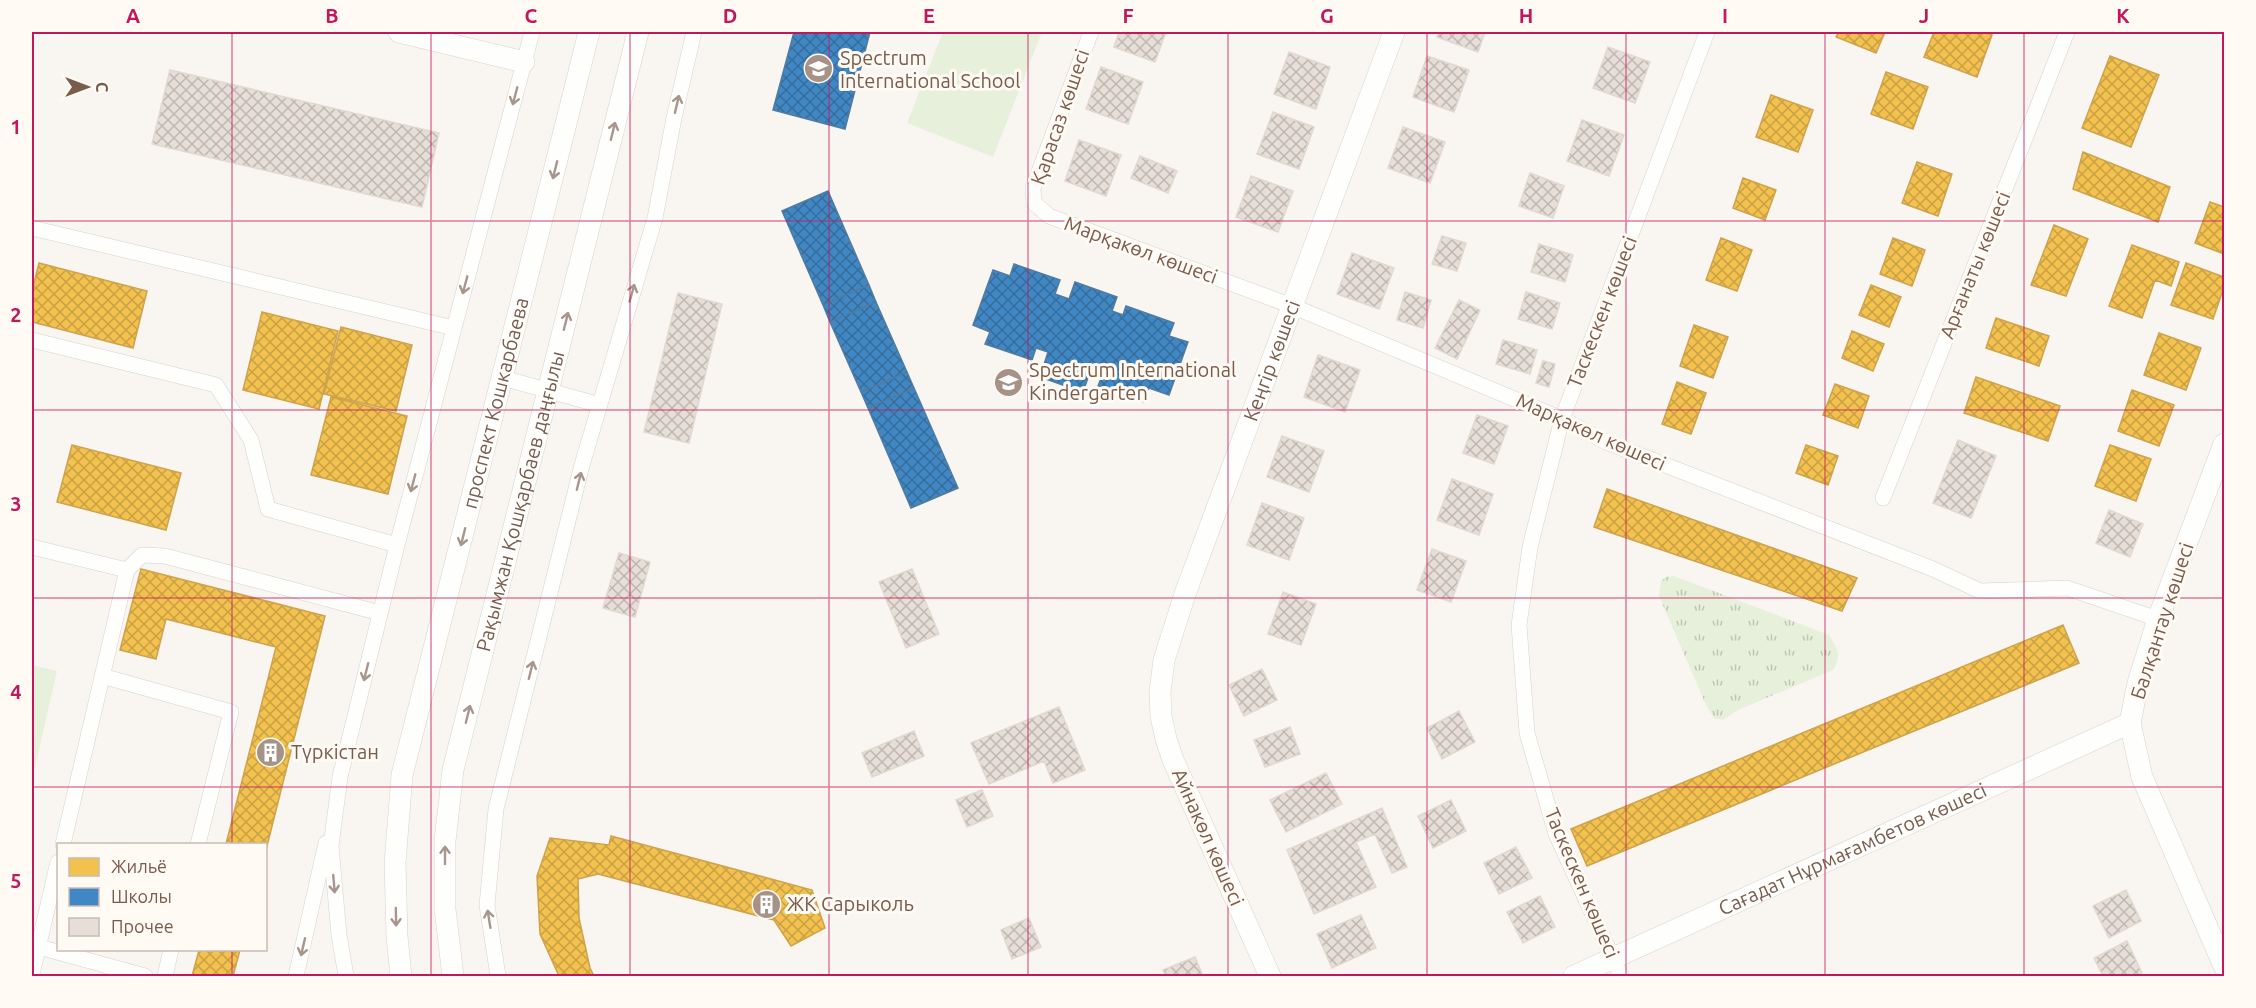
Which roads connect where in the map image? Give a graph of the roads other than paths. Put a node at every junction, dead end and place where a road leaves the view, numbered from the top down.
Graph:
1 (399, 32) edge
2 (532, 32) edge
3 (589, 32) edge
4 (638, 32) edge
5 (694, 32) edge
6 (1091, 32) edge
7 (1394, 32) edge
8 (1707, 32) edge
9 (2067, 32) edge
10 (524, 62) junction
11 (1034, 203) joint
12 (32, 228) edge
13 (1292, 306) junction
14 (454, 328) junction
15 (32, 340) edge
16 (503, 378) junction
17 (549, 391) junction
18 (600, 405) junction
19 (1562, 419) junction
20 (2224, 444) edge
21 (1883, 498) dead end
22 (397, 545) junction
23 (32, 546) edge
24 (127, 570) junction
25 (380, 613) junction
26 (2158, 619) junction
27 (102, 676) junction
28 (1160, 692) joint
29 (2130, 723) junction
30 (339, 788) junction
31 (63, 843) edge
32 (198, 843) edge
33 (57, 866) edge
34 (39, 947) junction
35 (171, 951) edge
36 (2224, 966) edge
37 (1617, 967) edge
38 (32, 974) edge
39 (145, 976) edge
40 (165, 976) edge
41 (296, 976) edge
42 (346, 976) edge
43 (401, 976) edge
44 (453, 976) edge
45 (498, 976) edge
46 (1270, 976) edge
47 (1574, 976) edge

1 - 10 street
2 - 10 street
3 -> 16 street, проспект Кошкарбаева
17 -> 4 street, Рақымжан Қошқарбаев даңғылы
18 -> 5 street
6 - 11 street, Қарасаз көшесі
7 - 13 street, Кеңгір көшесі
8 - 19 street, Таскескен көшесі
9 - 21 street, Арғанаты көшесі
10 -> 14 street
11 - 13 street, Марқакөл көшесі
12 - 14 street
13 - 19 street, Марқакөл көшесі
13 - 28 street, Кеңгір көшесі
14 -> 22 street
15 - 22 street
16 - 17 street
16 -> 43 street, проспект Кошкарбаева
17 - 18 street
44 -> 17 street, Рақымжан Қошқарбаев даңғылы
45 -> 18 street
19 - 26 street, Марқакөл көшесі
19 - 37 street, Таскескен көшесі
20 - 26 street, Балқантау көшесі
22 - 25 street
23 - 24 street
24 - 25 street
24 - 27 street
25 -> 30 street
26 - 29 street, Балқантау көшесі
27 - 31 street
27 - 32 street
28 - 46 street, Айнакөл көшесі
29 - 36 street, Балқантау көшесі
29 - 37 street, Сағадат Нұрмағамбетов көшесі
30 -> 41 street
30 -> 42 street
33 - 34 street
34 - 38 street
34 - 39 street
35 - 40 street
37 - 47 street, Сағадат Нұрмағамбетов көшесі

